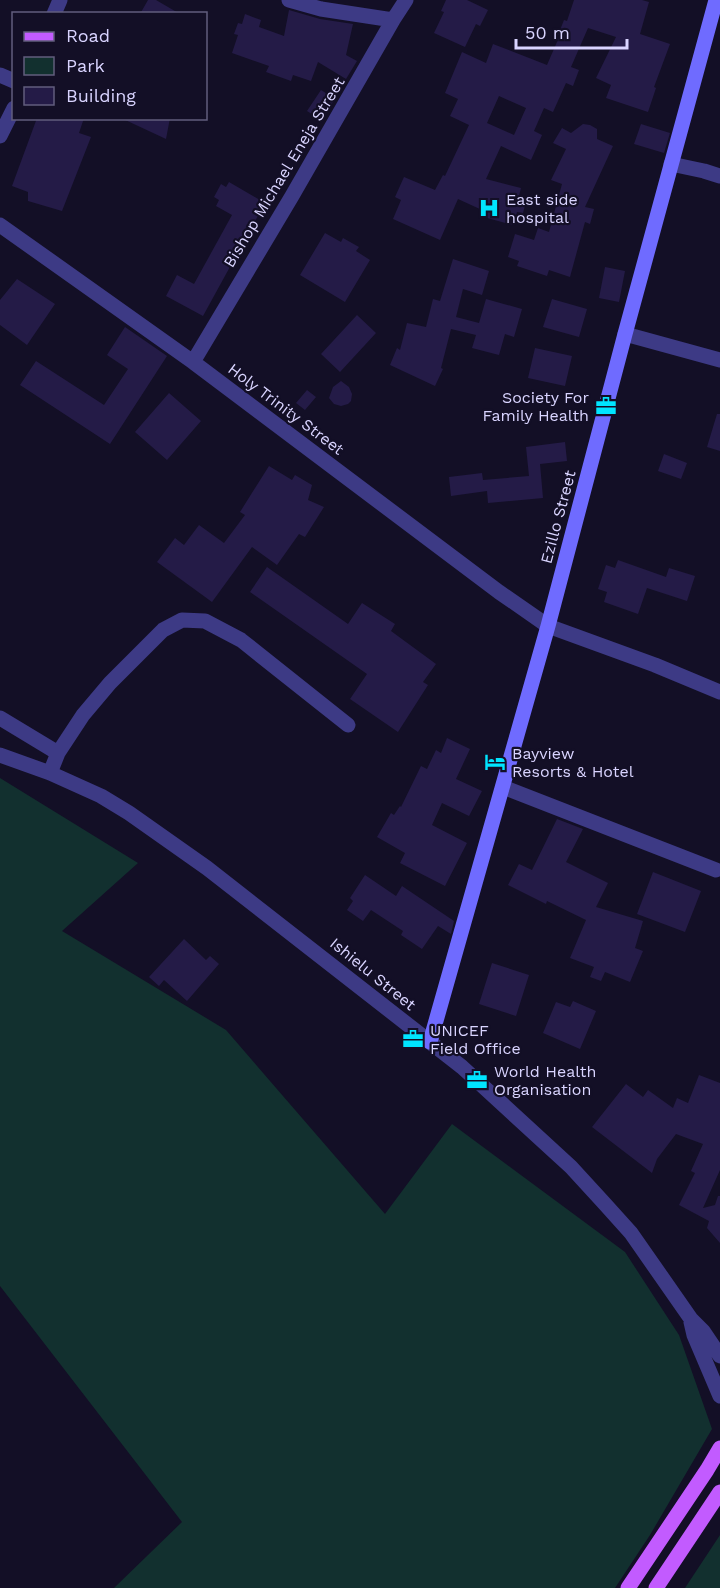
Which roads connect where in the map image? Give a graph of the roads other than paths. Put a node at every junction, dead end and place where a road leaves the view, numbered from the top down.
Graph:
1 (289, 0) edge
2 (406, 0) edge
3 (716, 0) edge
4 (393, 20) junction
5 (12, 112) edge
6 (0, 136) edge
7 (671, 164) junction
8 (720, 176) edge
9 (0, 225) edge
10 (625, 334) junction
11 (720, 360) edge
12 (193, 362) junction
13 (549, 626) junction
14 (720, 692) edge
15 (0, 718) edge
16 (348, 725) dead end
17 (58, 753) junction
18 (0, 755) edge
19 (50, 773) junction
20 (503, 787) junction
21 (716, 870) dead end
22 (430, 1042) junction
23 (691, 1319) junction
24 (720, 1356) edge
25 (720, 1396) edge
26 (720, 1448) edge
27 (720, 1492) edge
28 (628, 1588) edge
29 (656, 1588) edge

1 - 4 street
2 - 4 street, Bishop Michael Eneja Street
3 - 7 street, Ezillo Street
4 - 12 street, Bishop Michael Eneja Street
5 - 6 street
7 - 8 street
7 - 10 street, Ezillo Street
9 - 12 street, Holy Trinity Street
10 - 11 street
10 - 13 street, Ezillo Street
12 - 13 street, Holy Trinity Street
13 - 14 street, Holy Trinity Street
13 - 20 street, Ezillo Street
15 - 17 street
16 - 17 street
17 - 19 street
18 - 19 street, Ishielu Street
19 - 22 street, Ishielu Street
20 - 21 street
20 - 22 street, Ezillo Street
22 - 23 street, Ishielu Street
23 - 24 street
23 - 25 street
26 - 28 main road
27 - 29 main road

